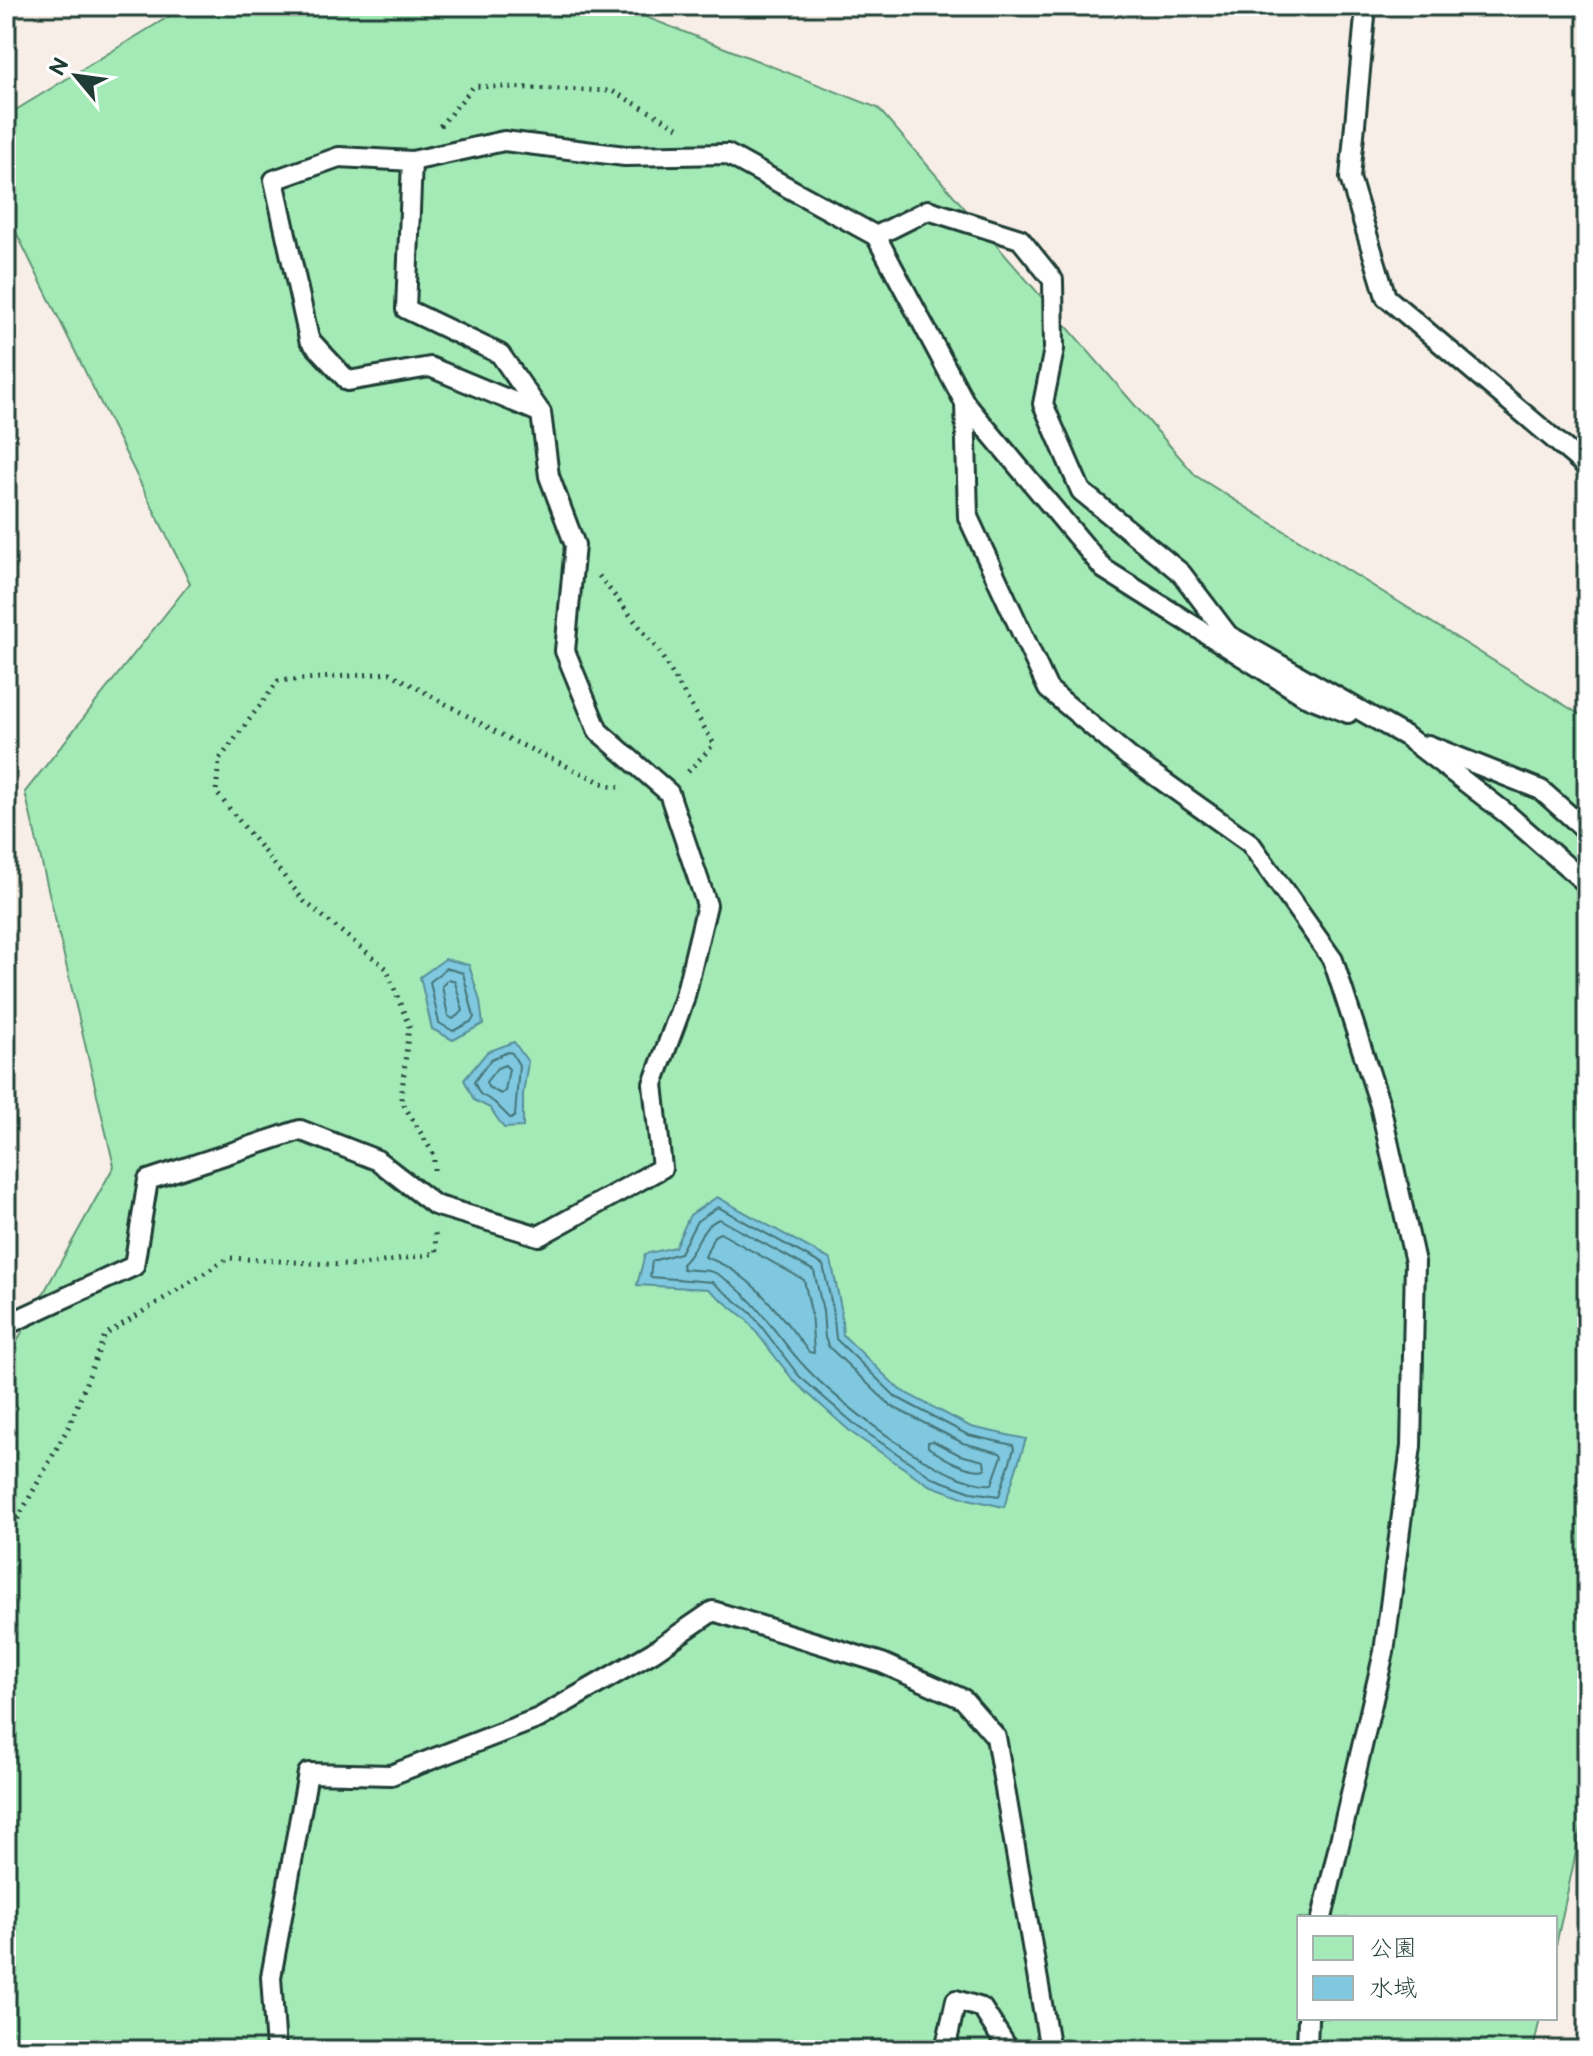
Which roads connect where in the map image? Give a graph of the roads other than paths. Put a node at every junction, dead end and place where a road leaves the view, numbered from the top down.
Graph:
1 (1366, 6) edge
2 (412, 161) junction
3 (876, 236) junction
4 (965, 403) junction
5 (541, 413) junction
6 (1587, 467) edge
7 (1407, 737) junction
8 (1568, 814) junction
9 (1587, 822) edge
10 (1587, 831) edge
11 (1587, 884) edge
12 (6, 1325) edge
13 (1322, 1916) edge
14 (1308, 2020) edge
15 (276, 2050) edge
16 (945, 2050) edge
17 (1009, 2050) edge
18 (1050, 2050) edge
19 (1307, 2050) edge

1 - 6 lane
2 - 3 lane
2 - 5 lane
2 - 5 lane
3 - 4 lane
3 - 7 lane
4 - 7 lane
4 - 13 lane
5 - 12 lane
7 - 8 lane
7 - 11 lane
8 - 9 lane
8 - 10 lane
14 - 19 lane
15 - 18 lane
16 - 17 lane

